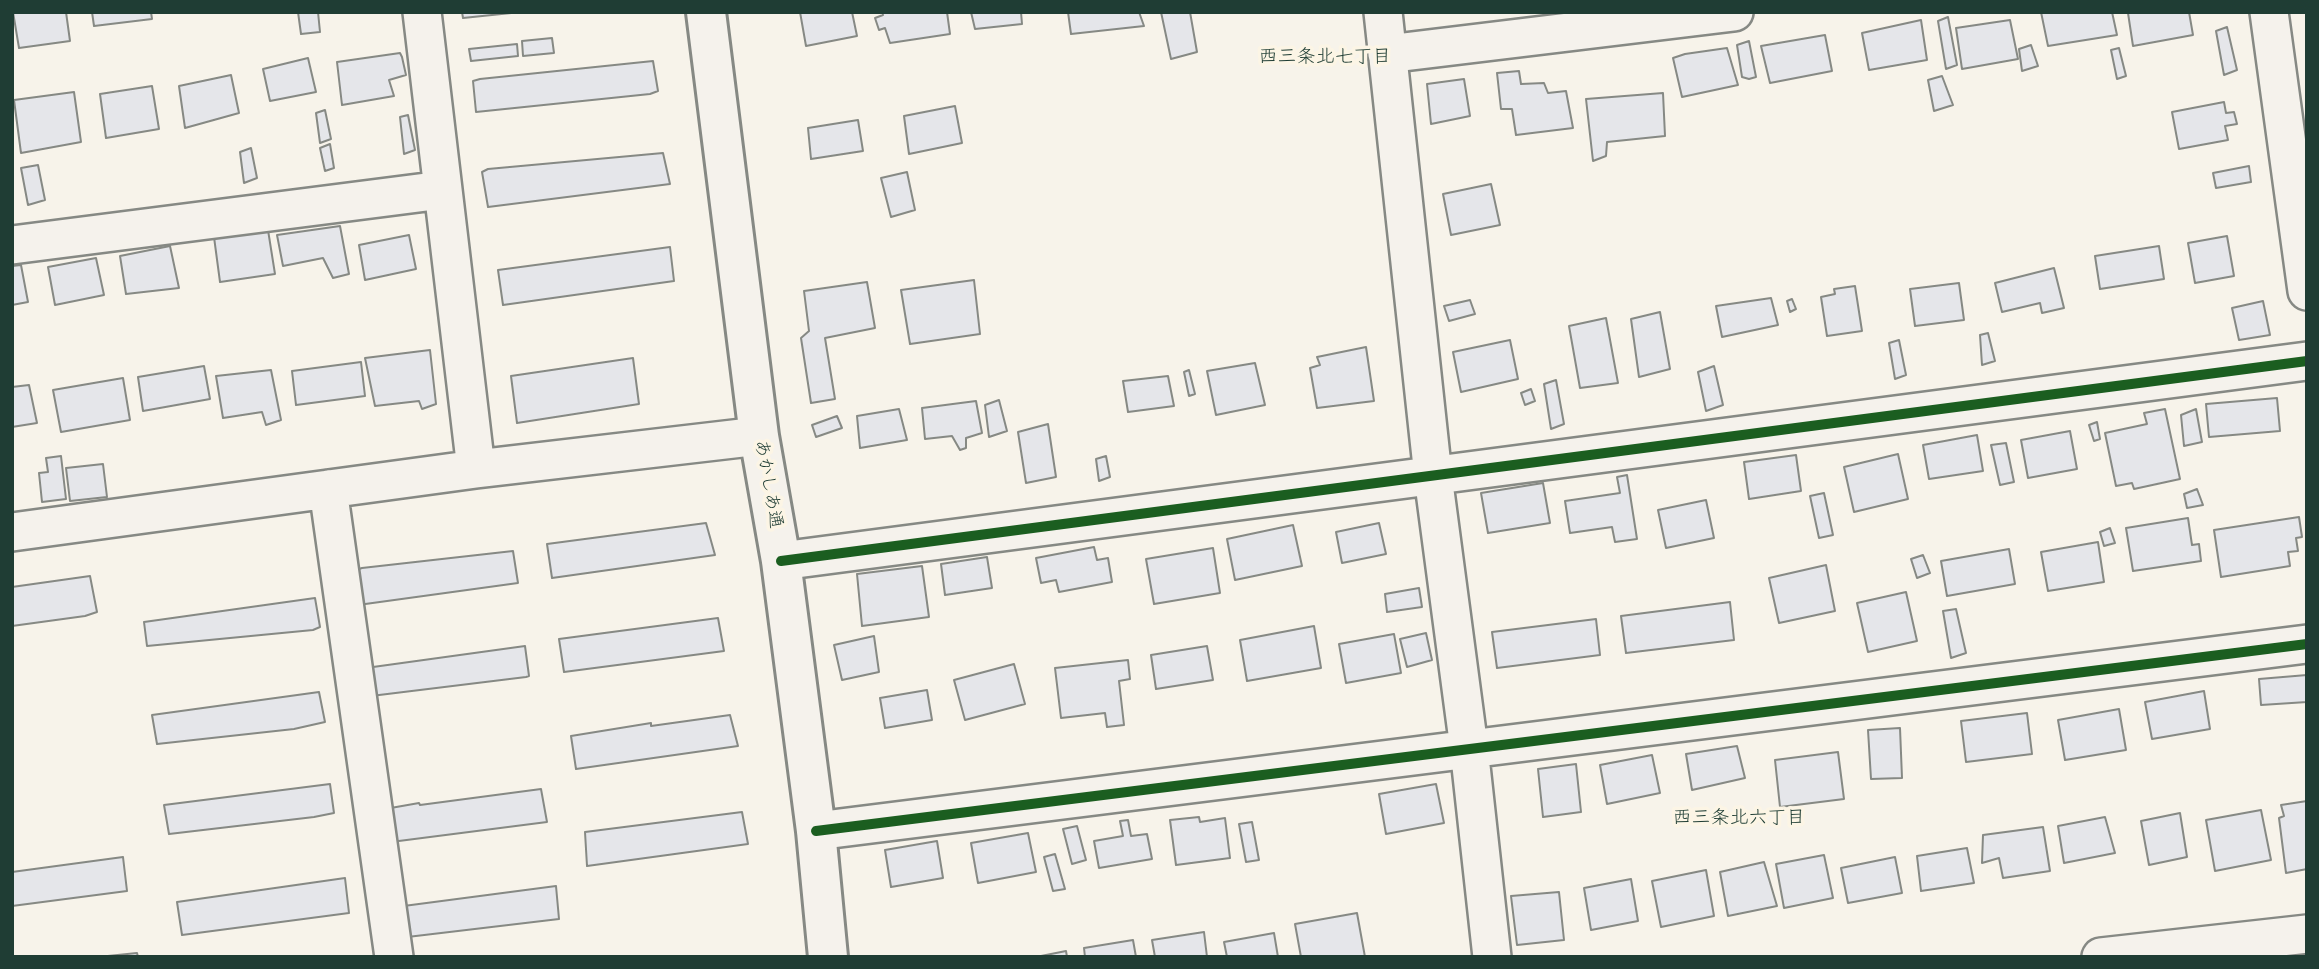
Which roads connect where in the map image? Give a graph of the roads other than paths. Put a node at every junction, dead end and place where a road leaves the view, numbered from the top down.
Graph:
1 (422, 12) edge
2 (706, 12) edge
3 (1383, 12) edge
4 (1734, 12) edge
5 (2269, 12) edge
6 (1387, 54) junction
7 (442, 190) junction
8 (12, 244) edge
9 (2307, 291) edge
10 (2307, 361) edge
11 (759, 436) junction
12 (476, 469) junction
13 (1433, 476) junction
14 (328, 489) junction
15 (12, 532) edge
16 (781, 561) junction
17 (2307, 644) edge
18 (1469, 748) junction
19 (816, 831) junction
20 (2307, 934) edge
21 (394, 957) edge
22 (828, 957) edge
23 (1492, 957) edge
24 (2101, 957) edge

1 - 7 street
2 - 11 street, あかしあ通
3 - 6 street
4 - 6 street
5 - 9 street
6 - 13 street
7 - 8 street
7 - 12 street
10 - 13 street
11 - 12 street
11 - 16 street, あかしあ通
12 - 14 street
13 - 16 street
13 - 18 street
14 - 15 street
14 - 21 street
16 - 19 street, あかしあ通
17 - 18 street
18 - 19 street
18 - 23 street
19 - 22 street, あかしあ通
20 - 24 street

